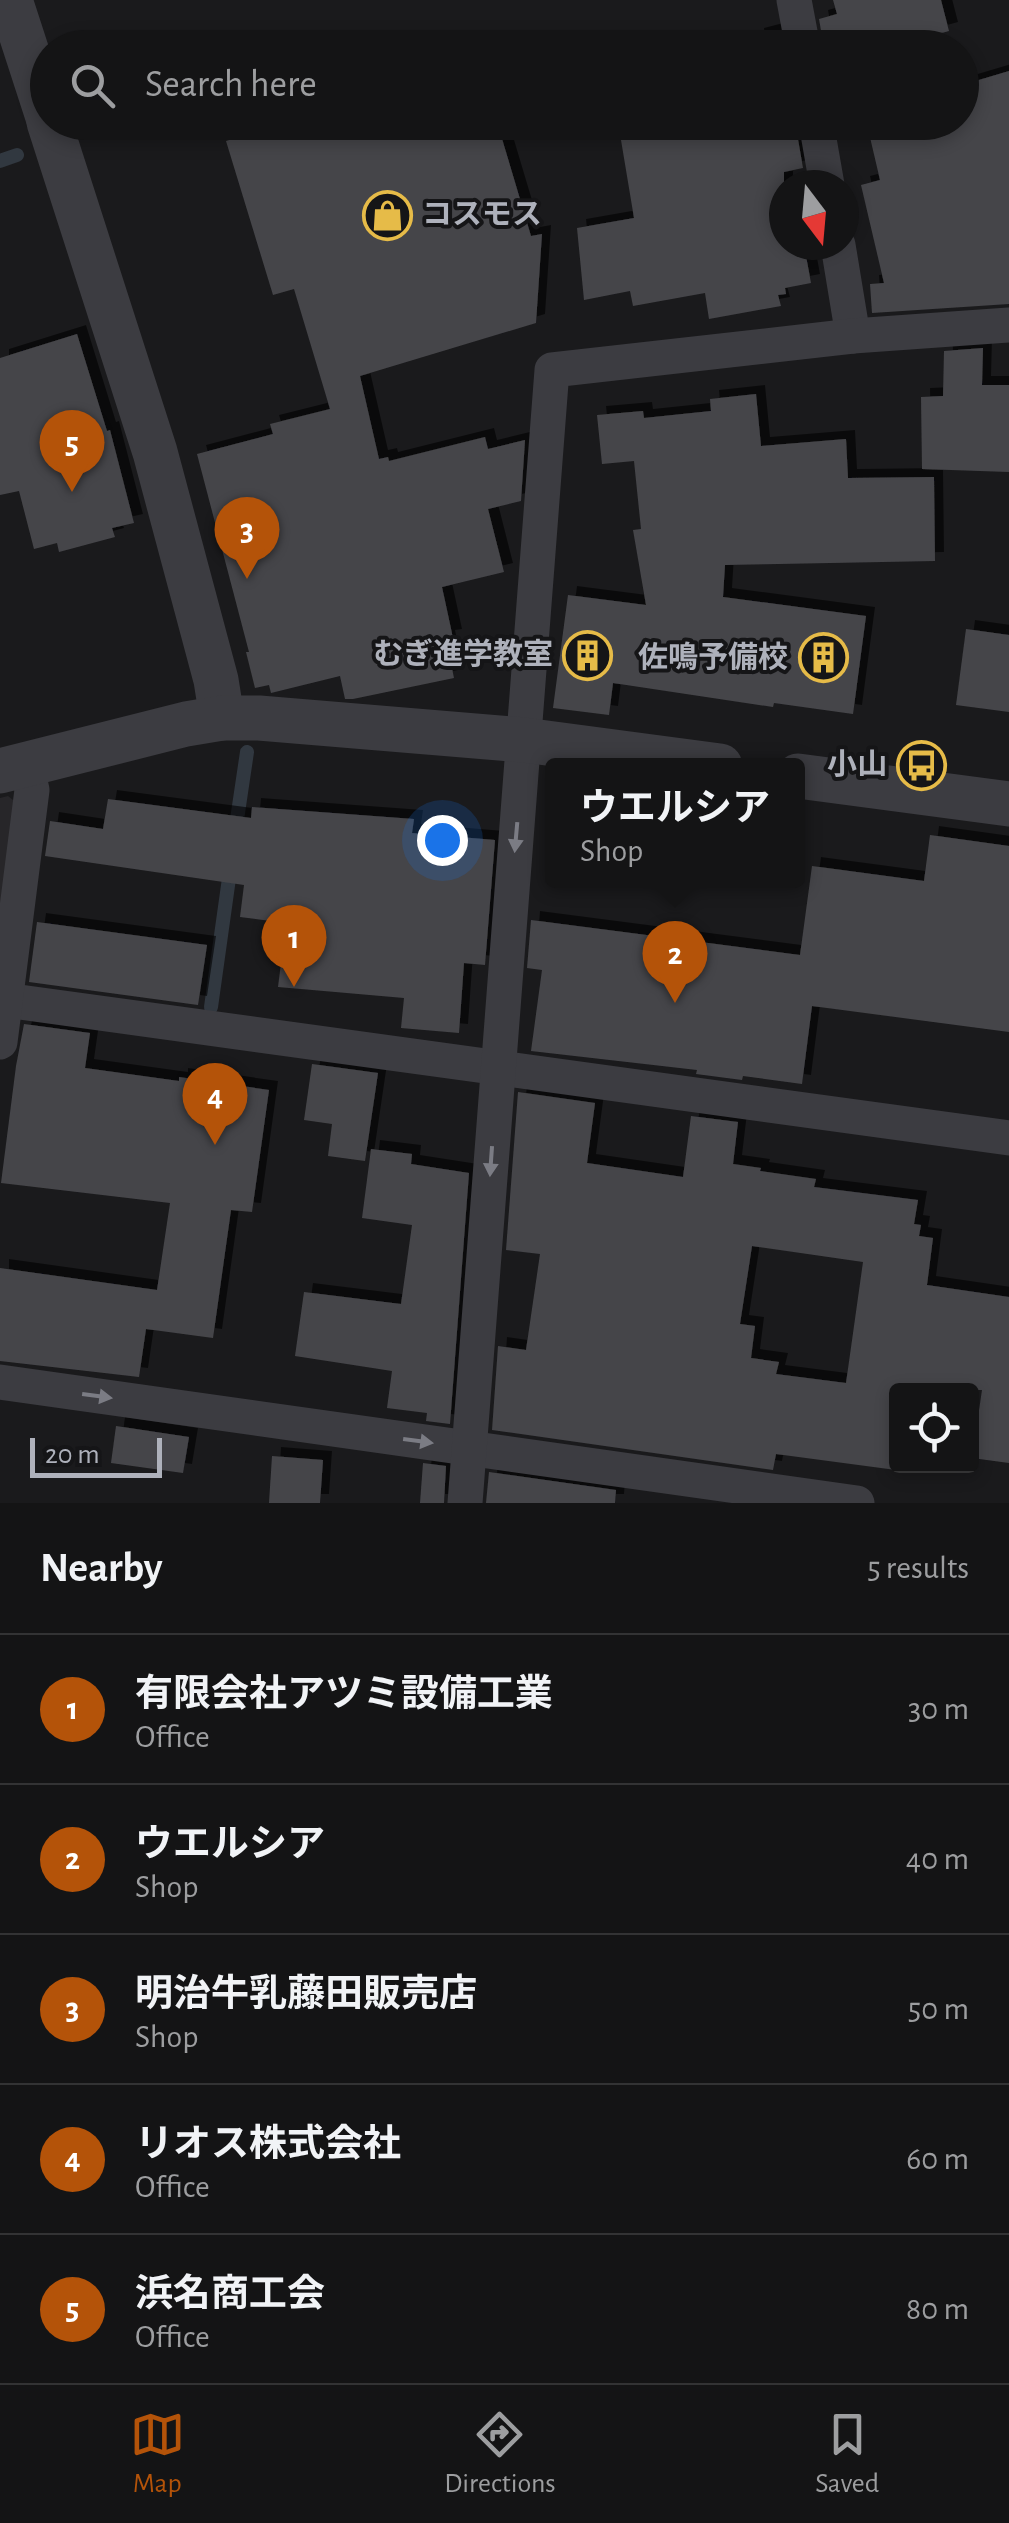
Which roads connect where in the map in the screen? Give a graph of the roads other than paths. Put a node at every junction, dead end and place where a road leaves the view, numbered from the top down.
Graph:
1 (10, 0) edge
2 (794, 0) edge
3 (799, 30) edge
4 (30, 63) edge
5 (54, 140) edge
6 (819, 140) edge
7 (824, 170) edge
8 (840, 260) edge
9 (1009, 325) edge
10 (853, 336) junction
11 (222, 718) junction
12 (524, 740) junction
13 (660, 758) edge
14 (13, 768) edge
15 (805, 777) edge
16 (1009, 804) edge
17 (5, 1000) junction
18 (0, 1042) edge
19 (498, 1068) junction
20 (1009, 1138) edge
21 (0, 1382) edge
22 (469, 1448) junction
23 (464, 1503) edge
24 (858, 1503) edge

1 - 4 street
2 - 3 street
5 - 11 street
6 - 7 street
8 - 10 street
9 - 10 street
10 - 12 street
11 - 12 street
11 - 14 street
12 - 13 street
12 -> 19 street
14 - 17 street
15 - 16 street
17 - 18 street
17 - 19 street
19 - 20 street
19 -> 22 street
21 -> 22 street
22 - 23 street
22 - 24 street

